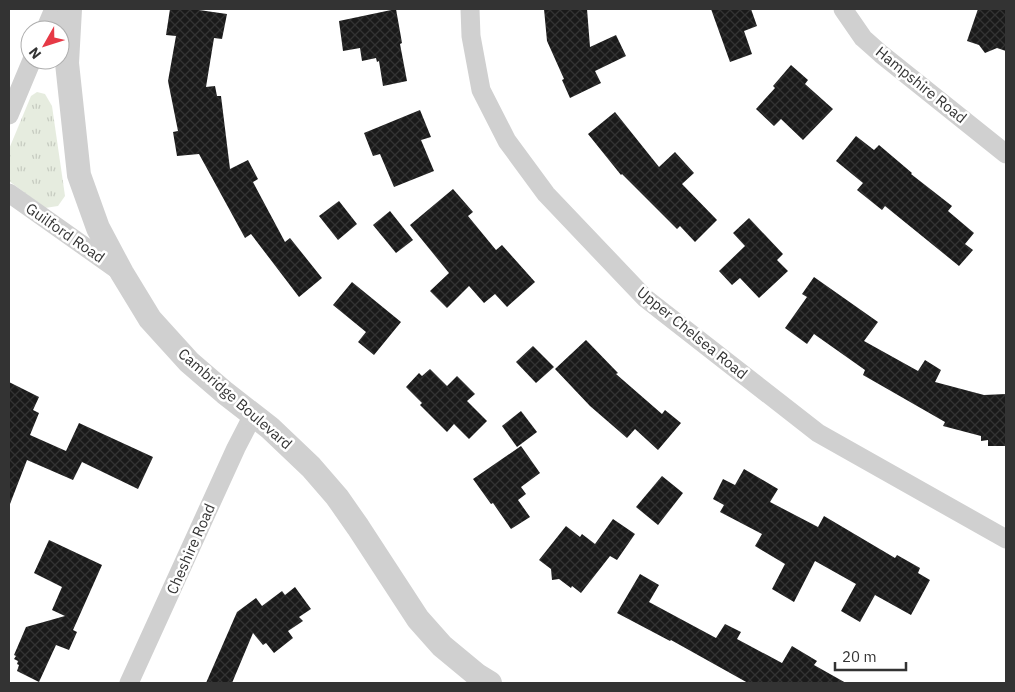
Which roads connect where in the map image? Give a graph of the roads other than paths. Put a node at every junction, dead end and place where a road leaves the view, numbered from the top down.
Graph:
1 (70, 9) edge
2 (470, 9) edge
3 (843, 9) edge
4 (28, 70) edge
5 (9, 115) edge
6 (1006, 154) edge
7 (9, 193) edge
8 (122, 273) junction
9 (253, 414) junction
10 (1006, 539) edge
11 (129, 683) edge
12 (490, 683) edge

1 - 8 street, Cambridge Boulevard
2 - 10 street, Upper Chelsea Road
3 - 6 street, Hampshire Road
4 - 5 street
7 - 8 street, Guilford Road
8 - 9 street, Cambridge Boulevard
9 - 11 street, Cheshire Road
9 - 12 street, Cambridge Boulevard

